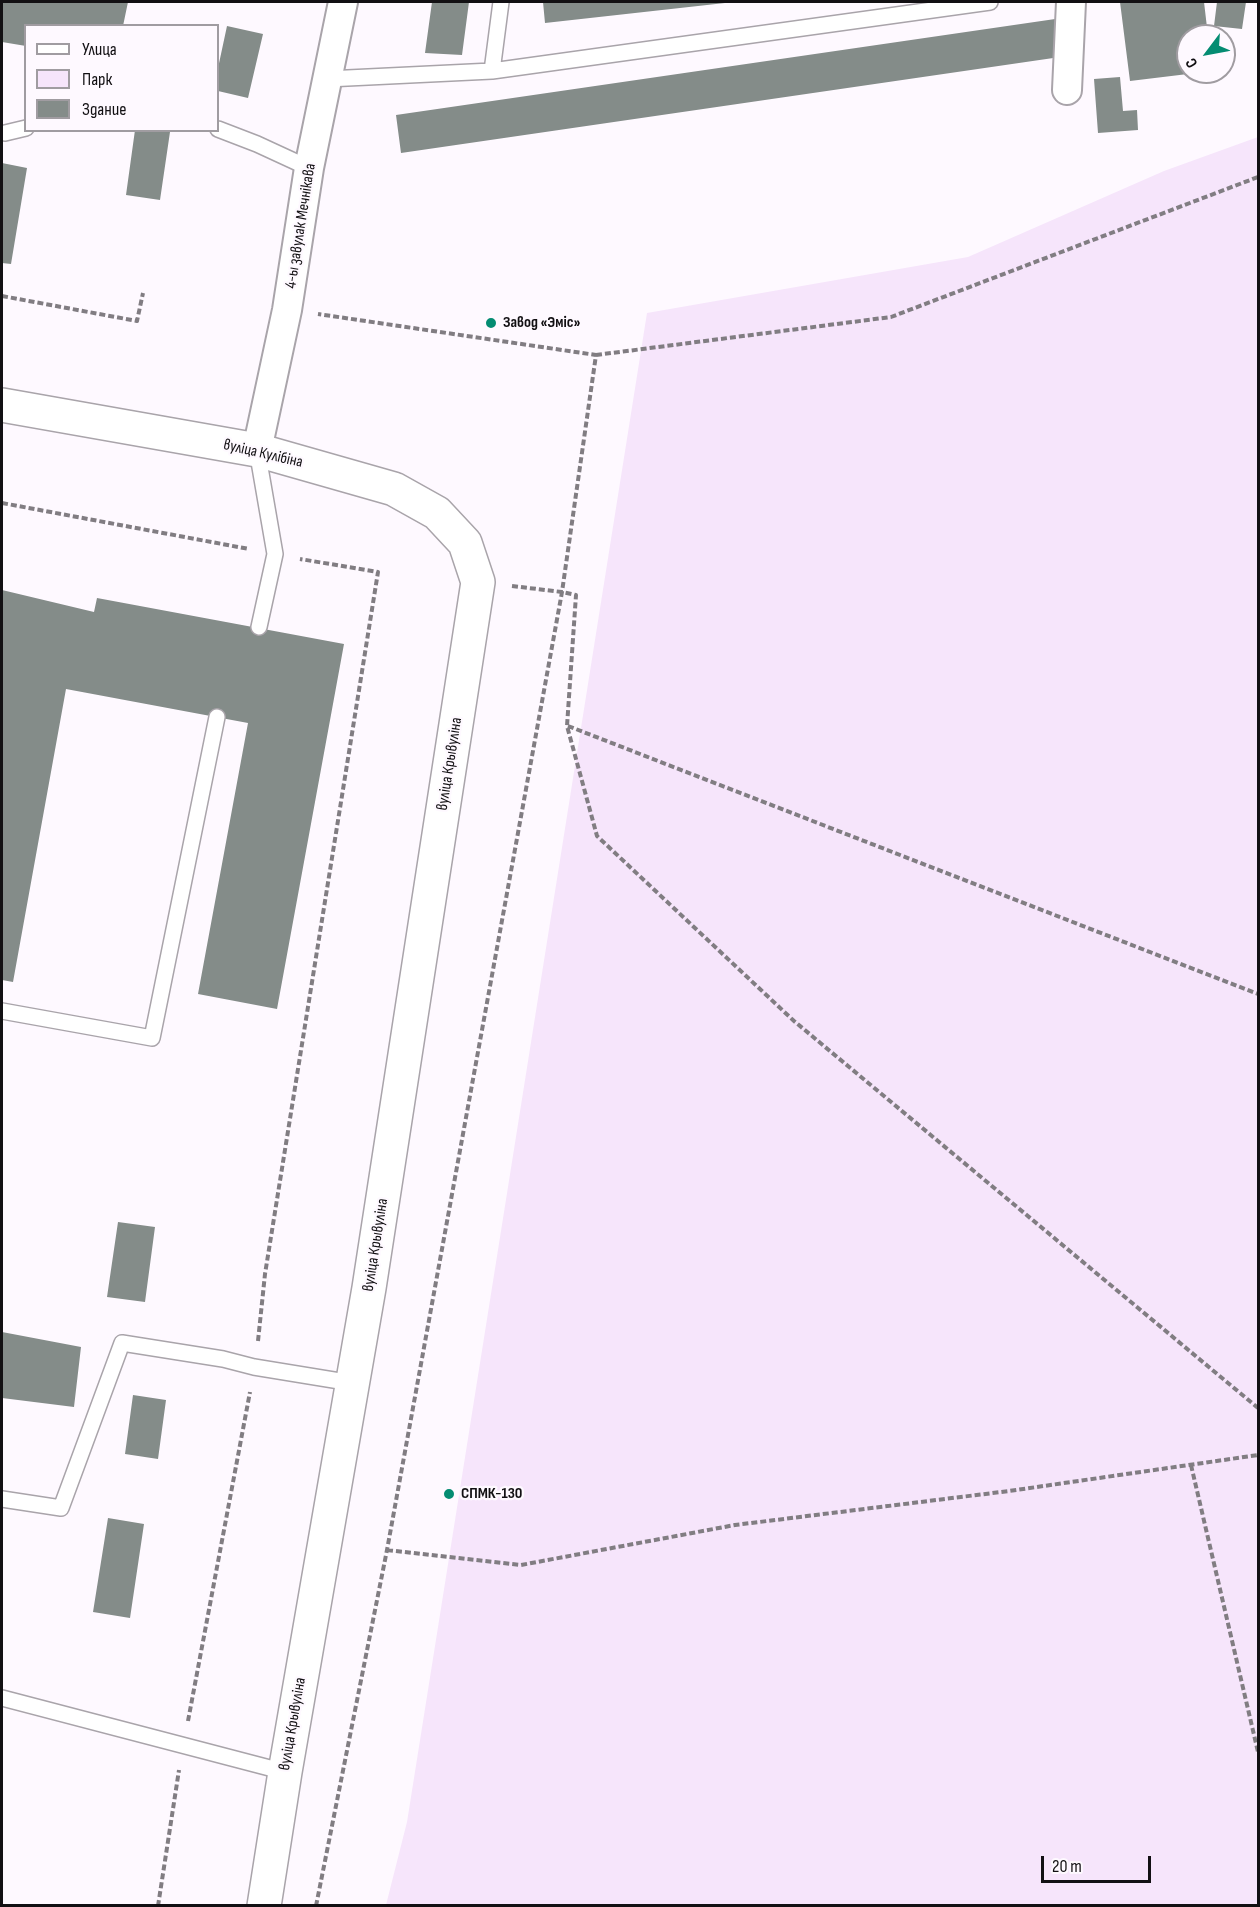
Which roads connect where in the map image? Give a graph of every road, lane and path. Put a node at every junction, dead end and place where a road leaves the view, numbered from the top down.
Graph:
1 (343, 2) edge
2 (501, 2) edge
3 (990, 2) edge
4 (1071, 2) edge
5 (492, 70) junction
6 (327, 80) junction
7 (1067, 90) dead end
8 (24, 128) edge
9 (219, 129) edge
10 (5, 133) dead end
11 (309, 168) junction
12 (1258, 177) edge
13 (143, 293) dead end
14 (2, 296) edge
15 (287, 310) junction
16 (596, 355) junction
17 (2, 405) edge
18 (257, 450) junction
19 (2, 503) edge
20 (275, 554) junction
21 (478, 582) junction
22 (562, 591) junction
23 (258, 627) dead end
24 (217, 717) dead end
25 (567, 726) junction
26 (1258, 994) edge
27 (2, 1011) edge
28 (254, 1366) junction
29 (352, 1383) junction
30 (1258, 1408) edge
31 (1258, 1455) edge
32 (1191, 1465) junction
33 (2, 1499) edge
34 (387, 1550) junction
35 (2, 1698) edge
36 (183, 1745) junction
37 (1258, 1752) edge
38 (285, 1772) junction
39 (158, 1905) edge
40 (264, 1905) edge
41 (316, 1905) edge

1 - 6 street, 4-ы завулак Мечнікава
2 - 5 lane
3 - 5 lane
4 - 7 street
5 - 6 lane
6 - 11 street, 4-ы завулак Мечнікава
8 - 10 lane
9 - 11 lane
11 - 15 street, 4-ы завулак Мечнікава
12 - 16 path
13 - 14 path
15 - 16 path
15 - 18 street, 4-ы завулак Мечнікава
16 - 22 path
17 - 18 main road, вуліца Кулібіна
18 - 20 lane
18 - 21 main road, вуліца Кулібіна
19 - 20 path
20 - 23 lane
20 - 28 path
21 - 22 path
21 - 29 main road, вуліца Крывуліна
22 - 25 path
22 - 34 path
24 - 27 lane
25 - 26 path
25 - 30 path
28 - 29 lane
28 - 33 lane
28 - 36 path
29 - 38 main road, вуліца Крывуліна
31 - 32 path
32 - 34 path
32 - 37 path
34 - 41 path
35 - 36 lane
36 - 38 lane
36 - 39 path
38 - 40 main road, вуліца Крывуліна

